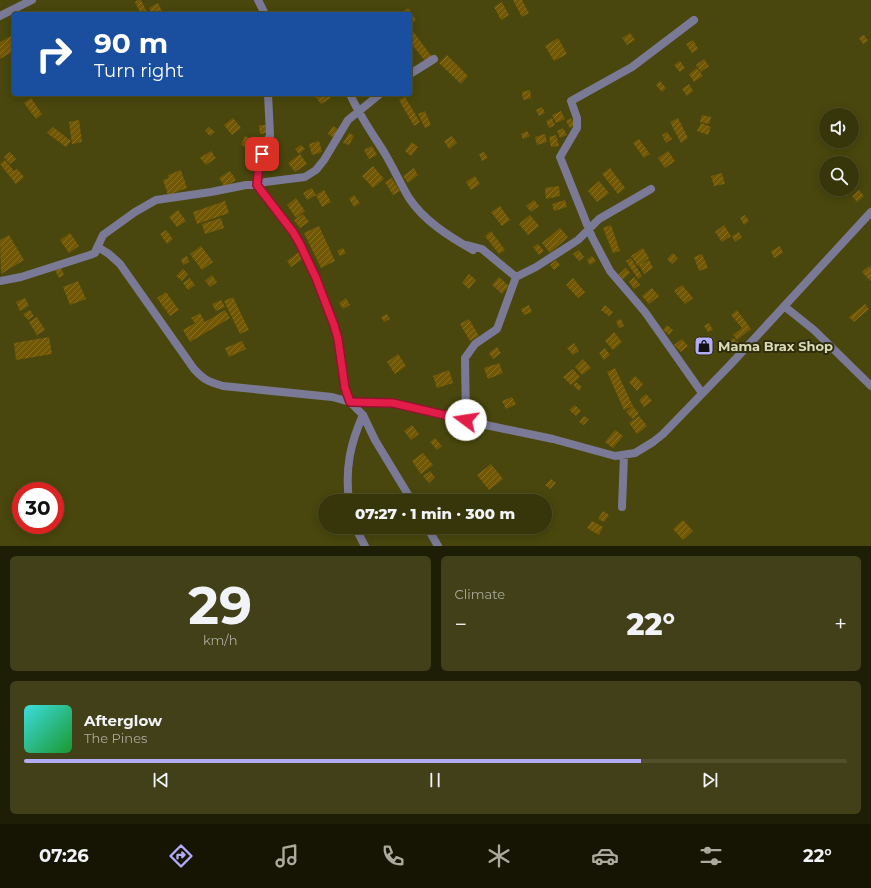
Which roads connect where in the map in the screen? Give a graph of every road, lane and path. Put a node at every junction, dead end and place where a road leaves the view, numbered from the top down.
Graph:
1 (32, 0) edge
2 (258, 0) edge
3 (264, 12) edge
4 (0, 16) edge
5 (694, 20) dead end
6 (434, 59) dead end
7 (412, 73) edge
8 (268, 96) edge
9 (351, 96) edge
10 (378, 96) edge
11 (358, 112) junction
12 (257, 185) junction
13 (651, 189) dead end
14 (871, 212) edge
15 (589, 229) junction
16 (460, 243) junction
17 (473, 250) dead end
18 (95, 253) junction
19 (516, 277) junction
20 (0, 281) edge
21 (784, 306) junction
22 (871, 386) edge
23 (702, 393) junction
24 (350, 402) junction
25 (363, 415) junction
26 (466, 420) junction
27 (624, 455) junction
28 (348, 494) edge
29 (408, 494) edge
30 (622, 507) dead end
31 (359, 534) edge
32 (431, 534) edge
33 (365, 546) edge
34 (438, 546) edge

1 - 4 street
2 - 3 street
5 - 15 street
6 - 7 street
8 - 12 street
9 - 11 street
10 - 11 street
11 - 12 street
11 - 16 street
12 - 18 street
12 - 24 street
13 - 15 street
14 - 21 street
15 - 19 street
15 - 23 street
16 - 17 street
16 - 19 street
18 - 20 street
18 - 24 street
19 - 26 street
21 - 22 street
21 - 23 street
23 - 27 street
24 - 25 street
24 - 26 street
25 - 28 street
25 - 29 street
26 - 27 street
27 - 30 street
31 - 33 street
32 - 34 street

